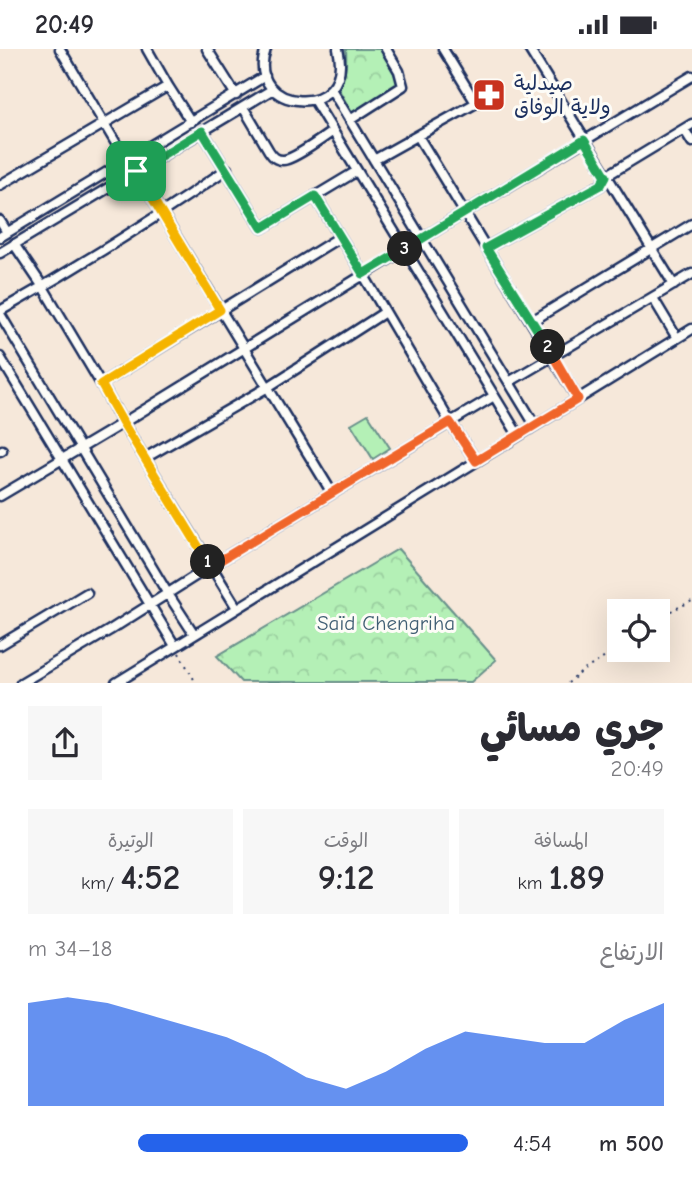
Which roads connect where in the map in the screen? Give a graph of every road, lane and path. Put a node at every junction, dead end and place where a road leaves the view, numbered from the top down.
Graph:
1 (60, 49) edge
2 (147, 49) edge
3 (207, 49) edge
4 (266, 49) edge
5 (338, 49) edge
6 (386, 49) edge
7 (443, 49) edge
8 (529, 49) edge
9 (265, 76) junction
10 (692, 76) edge
11 (168, 86) junction
12 (273, 89) junction
13 (331, 89) junction
14 (236, 95) junction
15 (314, 100) junction
16 (243, 107) junction
17 (350, 120) junction
18 (191, 122) junction
19 (105, 124) junction
20 (688, 126) edge
21 (202, 131) junction
22 (333, 131) junction
23 (418, 137) junction
24 (584, 140) junction
25 (692, 142) edge
26 (374, 160) junction
27 (127, 162) junction
28 (227, 169) junction
29 (357, 170) junction
30 (136, 171) junction
31 (606, 176) junction
32 (0, 185) edge
33 (315, 196) junction
34 (464, 213) junction
35 (163, 214) junction
36 (0, 221) edge
37 (692, 224) edge
38 (4, 235) edge
39 (340, 237) junction
40 (422, 239) junction
41 (15, 244) junction
42 (486, 248) junction
43 (405, 249) junction
44 (651, 249) junction
45 (0, 253) edge
46 (363, 274) junction
47 (692, 274) edge
48 (674, 285) junction
49 (43, 287) junction
50 (653, 298) junction
51 (220, 310) junction
52 (385, 312) junction
53 (0, 313) edge
54 (531, 321) junction
55 (692, 329) edge
56 (677, 338) junction
57 (244, 349) junction
58 (553, 356) junction
59 (0, 357) edge
60 (509, 382) junction
61 (101, 384) junction
62 (268, 387) junction
63 (494, 396) junction
64 (578, 399) junction
65 (450, 422) junction
66 (123, 423) junction
67 (535, 425) junction
68 (518, 435) junction
69 (81, 449) junction
70 (145, 458) junction
71 (62, 460) junction
72 (476, 461) junction
73 (332, 493) junction
74 (0, 496) edge
75 (211, 566) junction
76 (87, 593) dead end
77 (168, 594) junction
78 (692, 601) edge
79 (151, 604) junction
80 (237, 608) junction
81 (670, 611) edge
82 (194, 634) junction
83 (0, 645) edge
84 (175, 646) junction
85 (607, 656) edge
86 (21, 683) edge
87 (116, 683) edge
88 (196, 683) edge
89 (568, 683) edge

1 - 19 street
2 - 11 street
3 - 14 street
4 - 9 street
5 - 13 street
6 - 17 street
7 - 23 street
8 - 24 street
9 - 12 street
9 - 14 street
10 - 24 street
11 - 18 street
11 - 19 street
12 - 15 street
12 - 16 street
13 - 15 street
13 - 17 street
14 - 18 street
15 - 22 street
16 - 21 street
16 - 22 street
17 - 26 street
18 - 27 street
19 - 27 street
19 - 32 street
20 - 25 street
20 - 31 street
21 - 28 street
21 - 30 street
22 - 29 street
23 - 26 street
23 - 34 street
24 - 31 street
24 - 34 street
26 - 40 street
27 - 38 street
28 - 33 street
28 - 35 street
29 - 33 street
29 - 43 street
30 - 35 street
30 - 41 street
31 - 42 street
31 - 44 street
33 - 39 street
34 - 40 street
34 - 42 street
35 - 49 street
35 - 51 street
36 - 38 street
37 - 44 street
39 - 46 street
39 - 51 street
40 - 43 street
40 - 60 street
41 - 45 street
41 - 49 street
42 - 54 street
43 - 46 street
43 - 63 street
44 - 48 street
44 - 54 street
46 - 52 street
46 - 57 street
47 - 48 street
48 - 50 street
49 - 53 street
49 - 61 street
50 - 56 street
50 - 58 street
51 - 57 street
51 - 61 street
52 - 62 street
52 - 65 street
53 - 69 street
54 - 58 street
55 - 56 street
56 - 64 street
57 - 62 street
57 - 66 street
58 - 60 street
58 - 64 street
59 - 71 street
60 - 67 street
61 - 66 street
62 - 70 street
62 - 73 street
63 - 65 street
63 - 68 street
64 - 67 street
65 - 72 street
65 - 73 street
66 - 69 street
66 - 70 street
67 - 68 street
68 - 72 street
69 - 71 street
69 - 77 street
70 - 75 street
71 - 74 street
71 - 79 street
72 - 80 street
73 - 75 street
75 - 77 street
75 - 80 street
76 - 83 street
77 - 79 street
77 - 82 street
78 - 81 path
79 - 84 street
79 - 86 street
80 - 82 street
82 - 84 street
84 - 87 street
84 - 88 path
85 - 89 path

